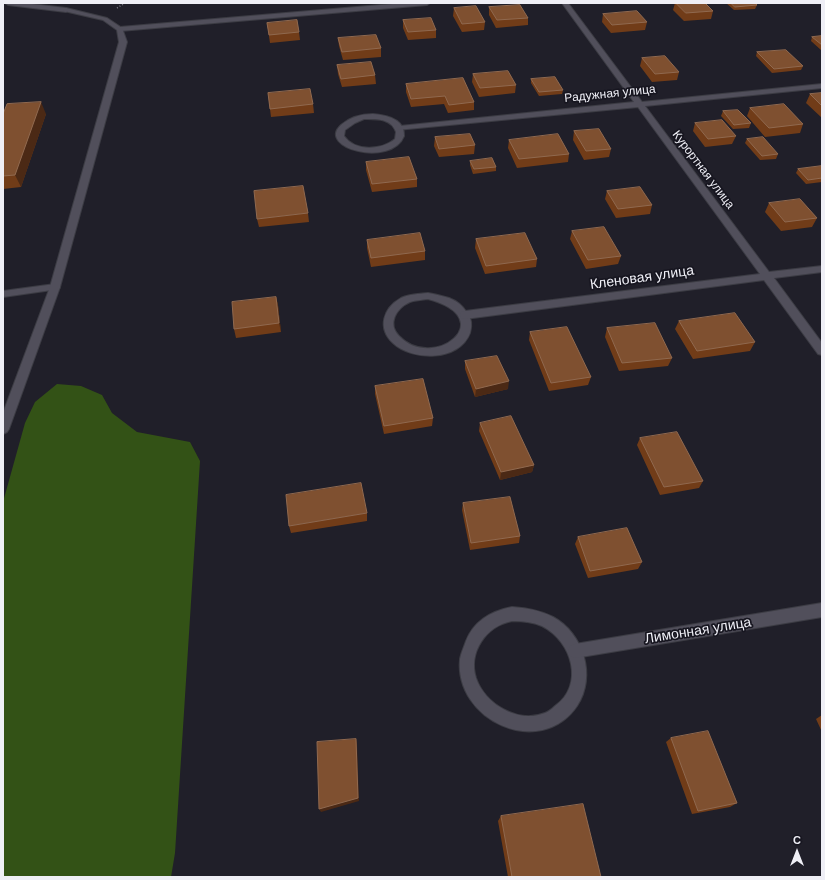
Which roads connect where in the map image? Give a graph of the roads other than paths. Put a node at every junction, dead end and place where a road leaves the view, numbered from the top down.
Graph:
1 (8, 3) edge
2 (426, 3) edge
3 (565, 3) edge
4 (397, 4) edge
5 (120, 29) junction
6 (822, 86) edge
7 (639, 103) junction
8 (400, 128) junction
9 (822, 269) edge
10 (767, 276) junction
11 (54, 287) junction
12 (3, 294) edge
13 (465, 315) junction
14 (822, 350) edge
15 (3, 429) edge
16 (822, 610) edge
17 (575, 651) junction

1 - 5 street
2 - 4 street
3 - 7 street, Курортная улица
4 - 5 street
5 - 11 street
6 - 7 street, Радужная улица
7 - 8 street, Радужная улица
7 - 10 street, Курортная улица
8 - 8 street
9 - 10 street, Кленовая улица
10 - 13 street, Кленовая улица
10 - 14 street, Курортная улица
11 - 12 street
11 - 15 street
13 - 13 street
16 - 17 street, Лимонная улица
17 - 17 street

